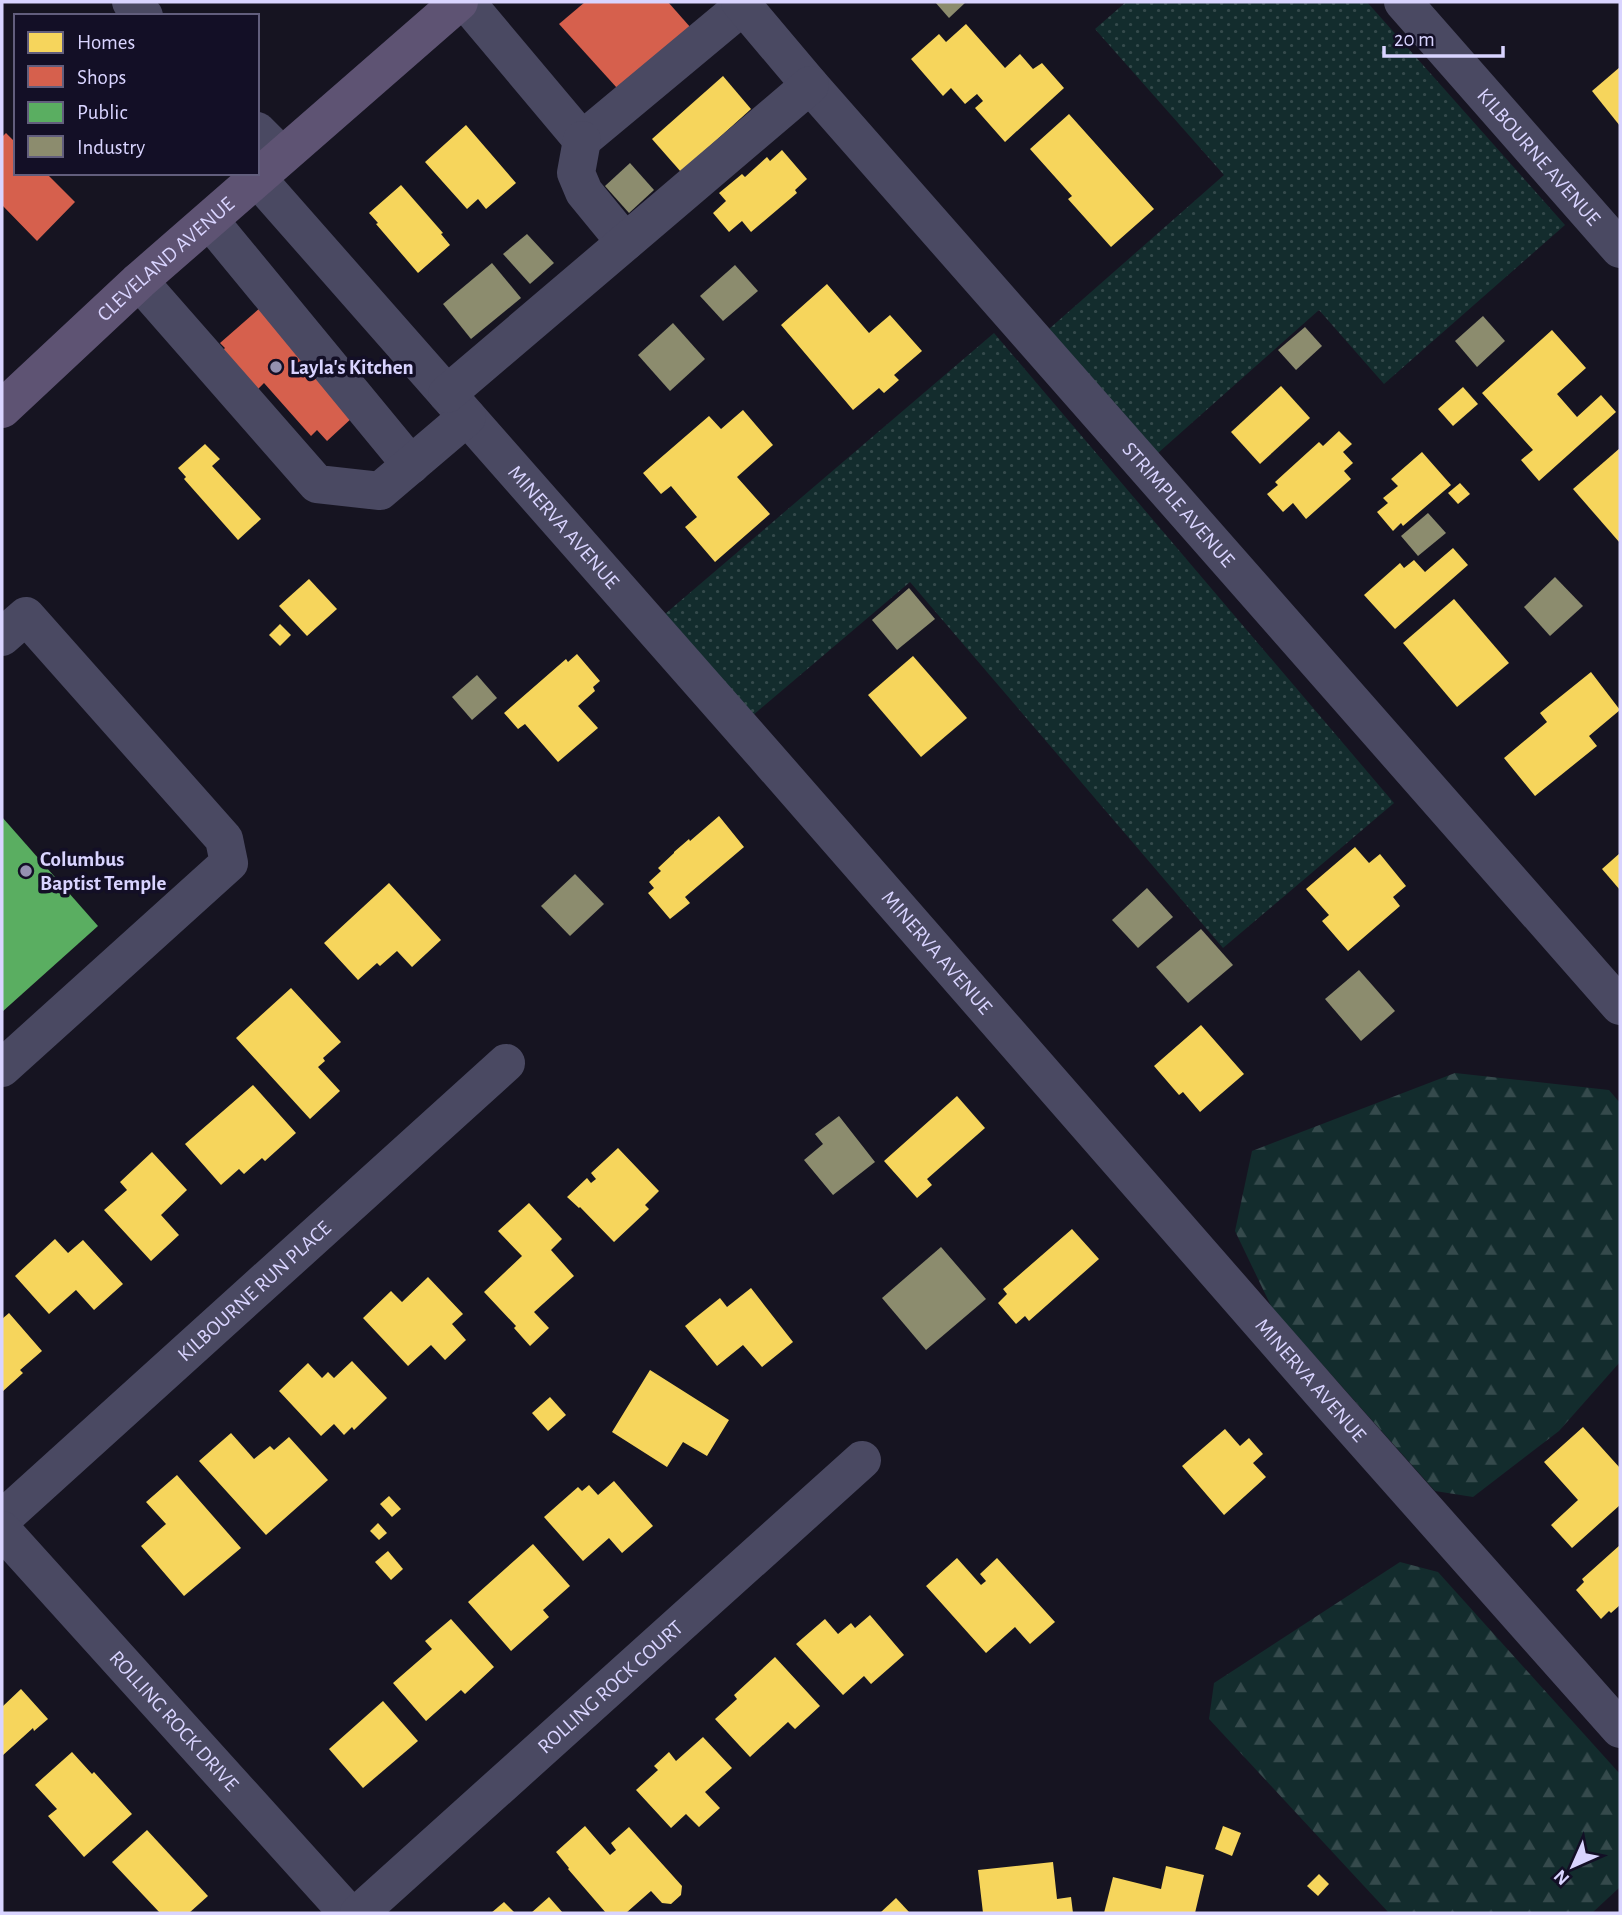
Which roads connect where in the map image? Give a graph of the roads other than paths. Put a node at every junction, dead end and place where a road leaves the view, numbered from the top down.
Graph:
1 (459, 2) edge
2 (466, 2) edge
3 (1403, 2) edge
4 (741, 4) edge
5 (810, 85) junction
6 (582, 140) junction
7 (265, 155) edge
8 (248, 175) edge
9 (210, 221) junction
10 (625, 242) junction
11 (1620, 249) edge
12 (139, 281) junction
13 (457, 405) junction
14 (2, 409) edge
15 (411, 465) junction
16 (2, 637) edge
17 (1620, 1006) edge
18 (506, 1063) dead end
19 (2, 1068) edge
20 (862, 1460) dead end
21 (2, 1519) edge
22 (2, 1530) edge
23 (1620, 1729) edge
24 (348, 1913) edge
25 (359, 1913) edge

1 - 7 main road, CLEVELAND AVENUE
2 - 6 street
3 - 11 street, KILBOURNE AVENUE
4 - 5 street, STRIMPLE AVENUE
4 - 6 street
5 - 10 street
5 - 17 street, STRIMPLE AVENUE
6 - 10 street
7 - 13 street, MINERVA AVENUE
8 - 9 main road, CLEVELAND AVENUE
9 - 12 main road, CLEVELAND AVENUE
9 - 15 street
10 - 13 street
12 - 14 main road, CLEVELAND AVENUE
12 - 15 street
13 - 15 street
13 - 23 street, MINERVA AVENUE
16 - 19 street
18 - 21 street, KILBOURNE RUN PLACE
20 - 25 street, ROLLING ROCK COURT
22 - 24 street, ROLLING ROCK DRIVE

